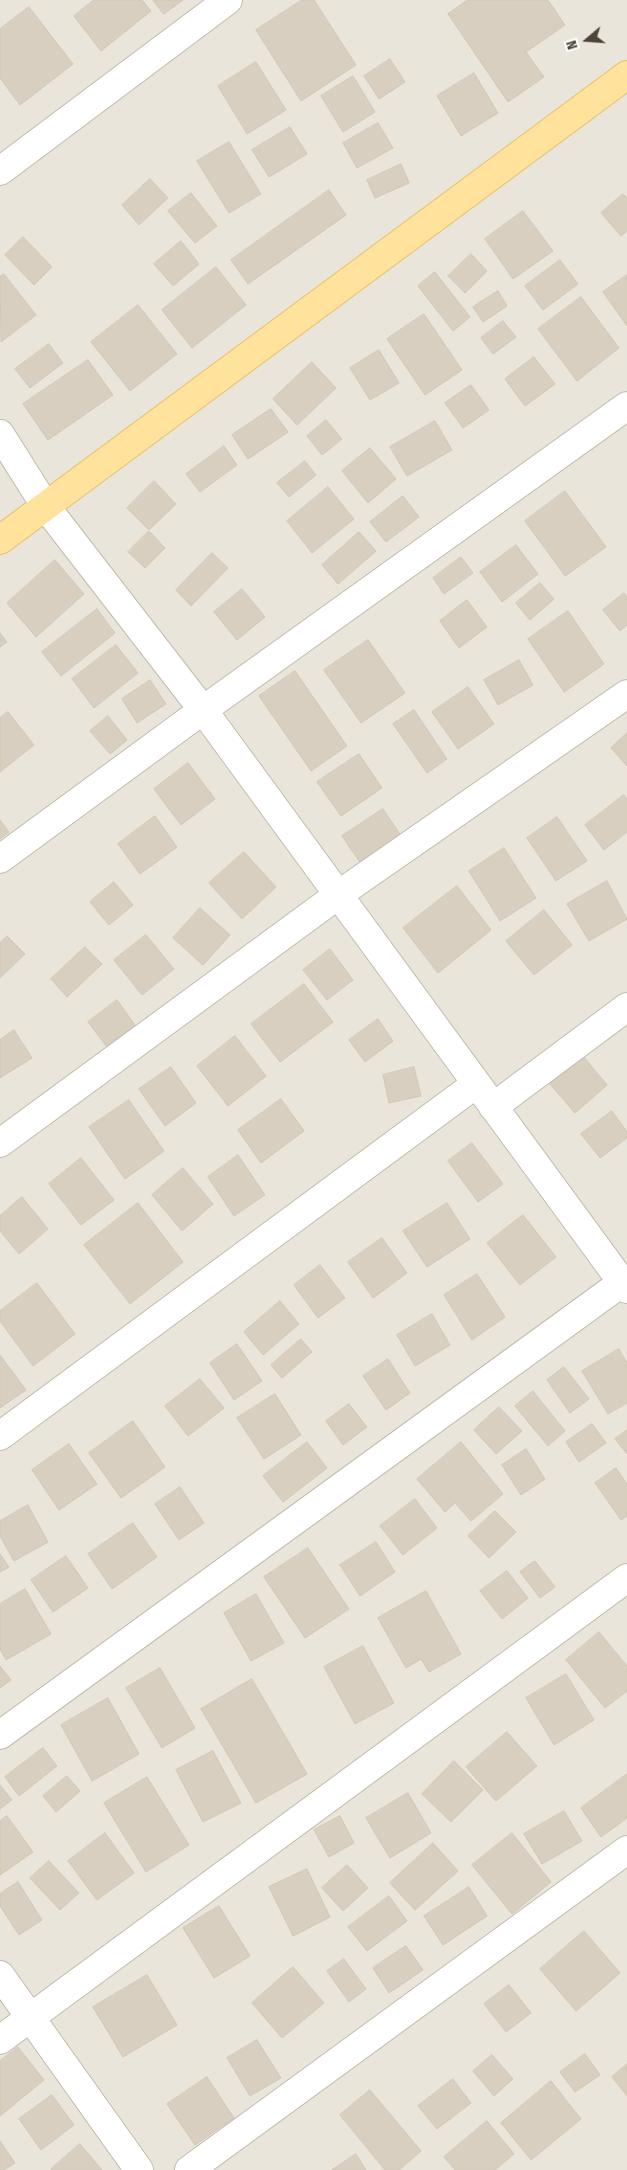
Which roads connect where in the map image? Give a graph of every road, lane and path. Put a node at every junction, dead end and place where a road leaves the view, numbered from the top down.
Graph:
1 (228, 0) edge
2 (627, 74) edge
3 (0, 171) edge
4 (627, 406) edge
5 (0, 434) edge
6 (46, 507) junction
7 (0, 540) edge
8 (627, 694) edge
9 (203, 710) junction
10 (0, 859) edge
11 (338, 895) junction
12 (627, 1007) edge
13 (476, 1084) junction
14 (494, 1107) junction
15 (0, 1143) edge
16 (625, 1284) edge
17 (0, 1436) edge
18 (627, 1578) edge
19 (0, 1736) edge
20 (627, 1850) edge
21 (0, 1975) edge
22 (30, 2018) junction
23 (0, 2040) edge
24 (139, 2170) edge
25 (189, 2170) edge

1 - 3 street
2 - 6 main road
4 - 9 street
5 - 6 street
6 - 7 main road
6 - 9 street
8 - 11 street
9 - 10 street
9 - 11 street
11 - 13 street
11 - 15 street
12 - 14 street
13 - 14 street
13 - 17 street
14 - 16 street
16 - 19 street
18 - 22 street
20 - 25 street
21 - 22 street
22 - 23 street
22 - 24 street

